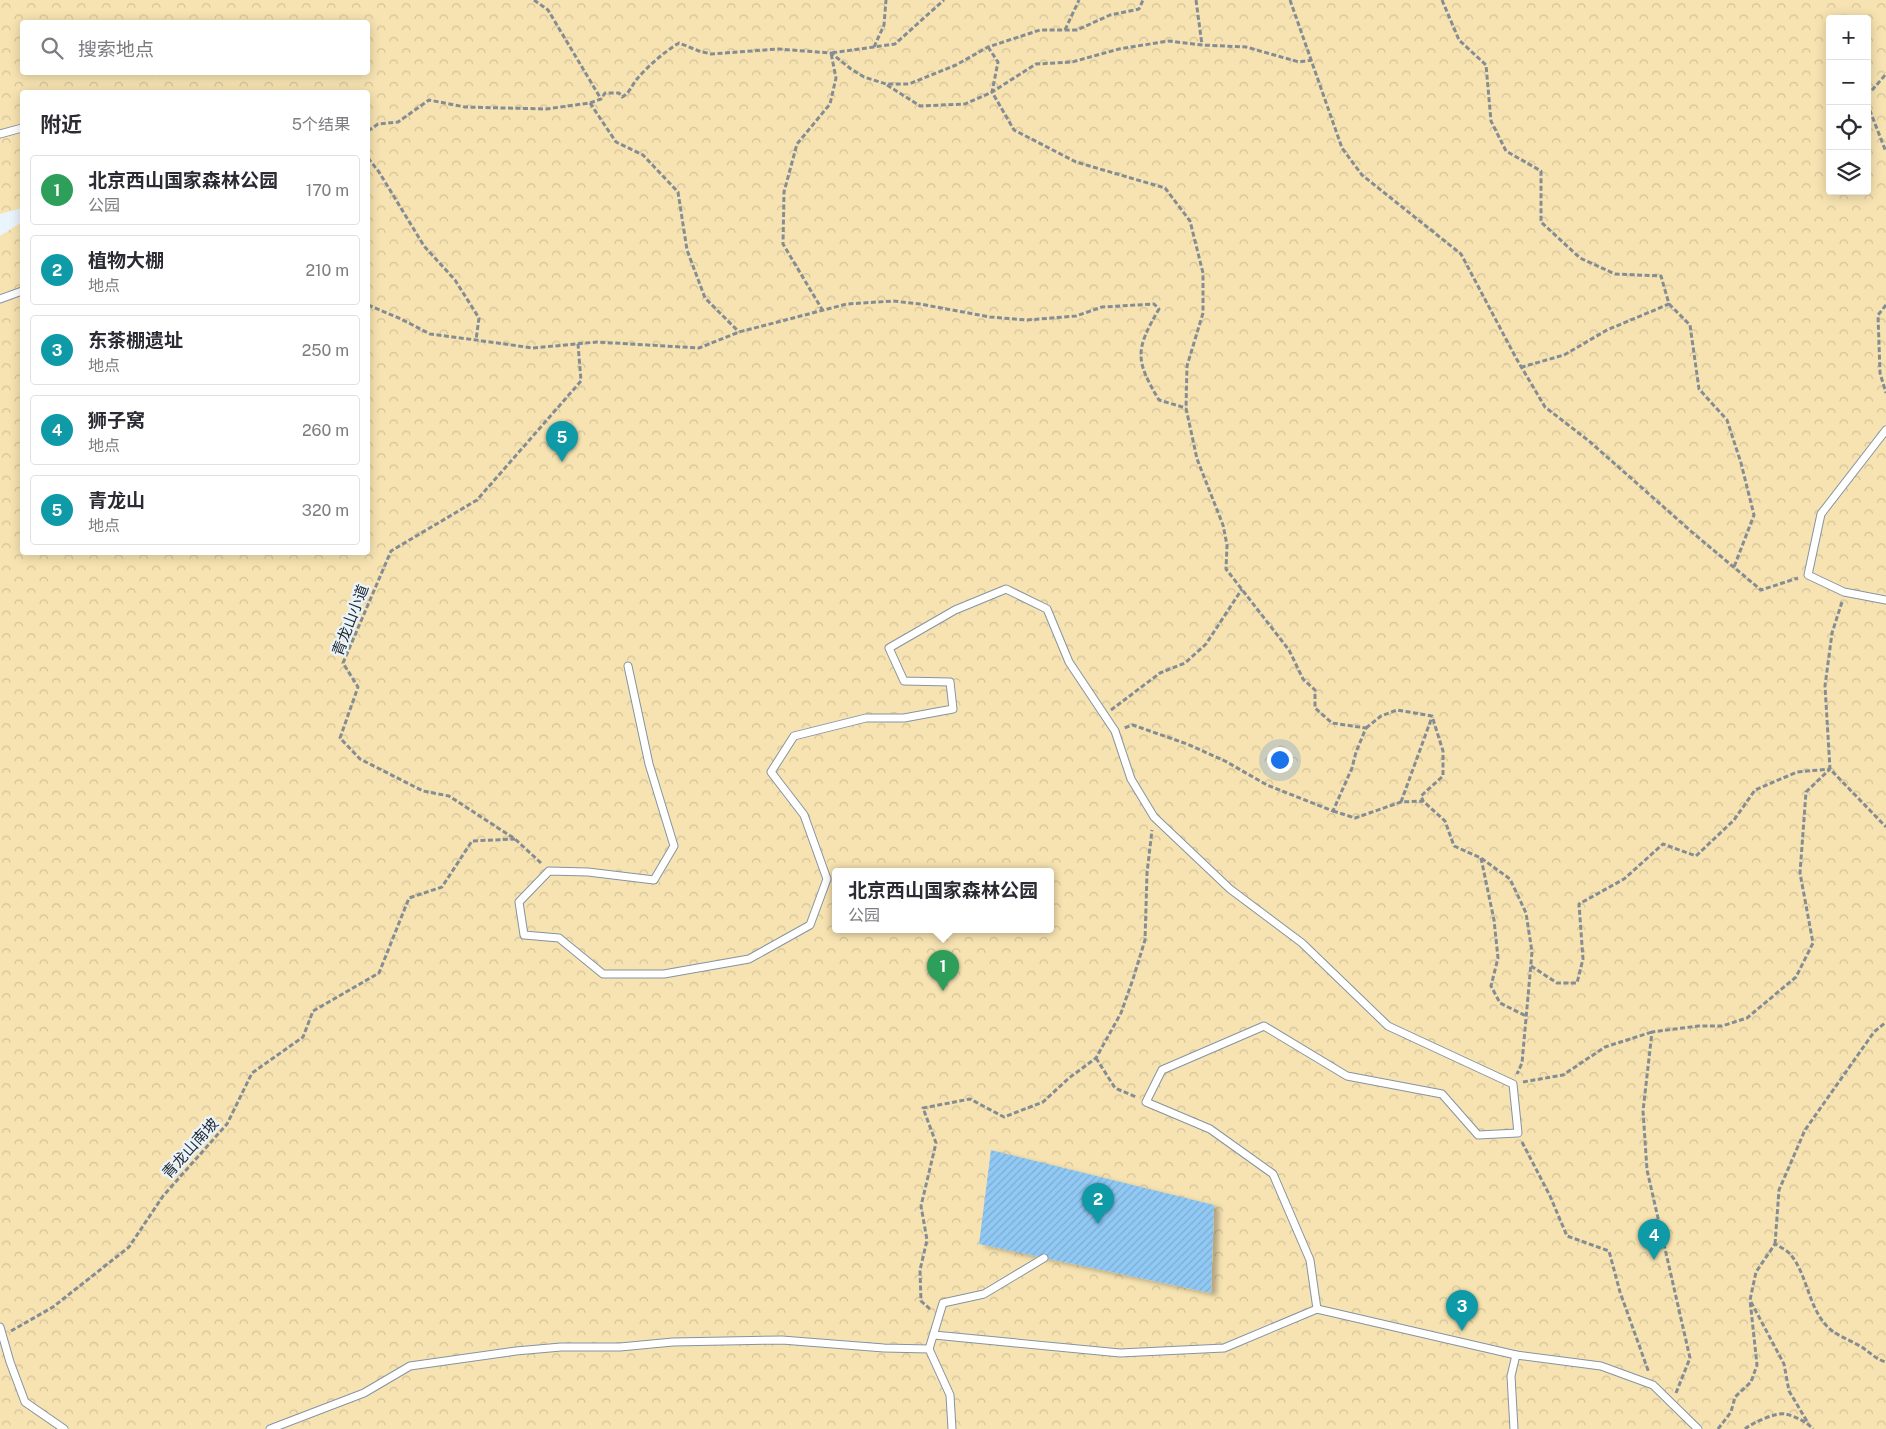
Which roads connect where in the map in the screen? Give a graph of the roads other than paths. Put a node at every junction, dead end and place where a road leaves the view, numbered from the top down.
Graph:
1 (20, 129) edge
2 (0, 134) edge
3 (20, 292) edge
4 (0, 299) edge
5 (1886, 430) edge
6 (1886, 600) edge
7 (628, 666) dead end
8 (1044, 1258) dead end
9 (1317, 1308) junction
10 (0, 1327) edge
11 (934, 1335) junction
12 (929, 1349) junction
13 (1516, 1355) junction
14 (64, 1429) edge
15 (270, 1429) edge
16 (952, 1429) edge
17 (1514, 1429) edge
18 (1698, 1429) edge

1 - 2 lane
3 - 4 lane
5 - 6 lane
7 - 9 lane
8 - 11 lane
9 - 11 lane
9 - 13 lane
10 - 14 lane
11 - 12 lane
12 - 15 lane
12 - 16 lane
13 - 17 lane
13 - 18 lane

